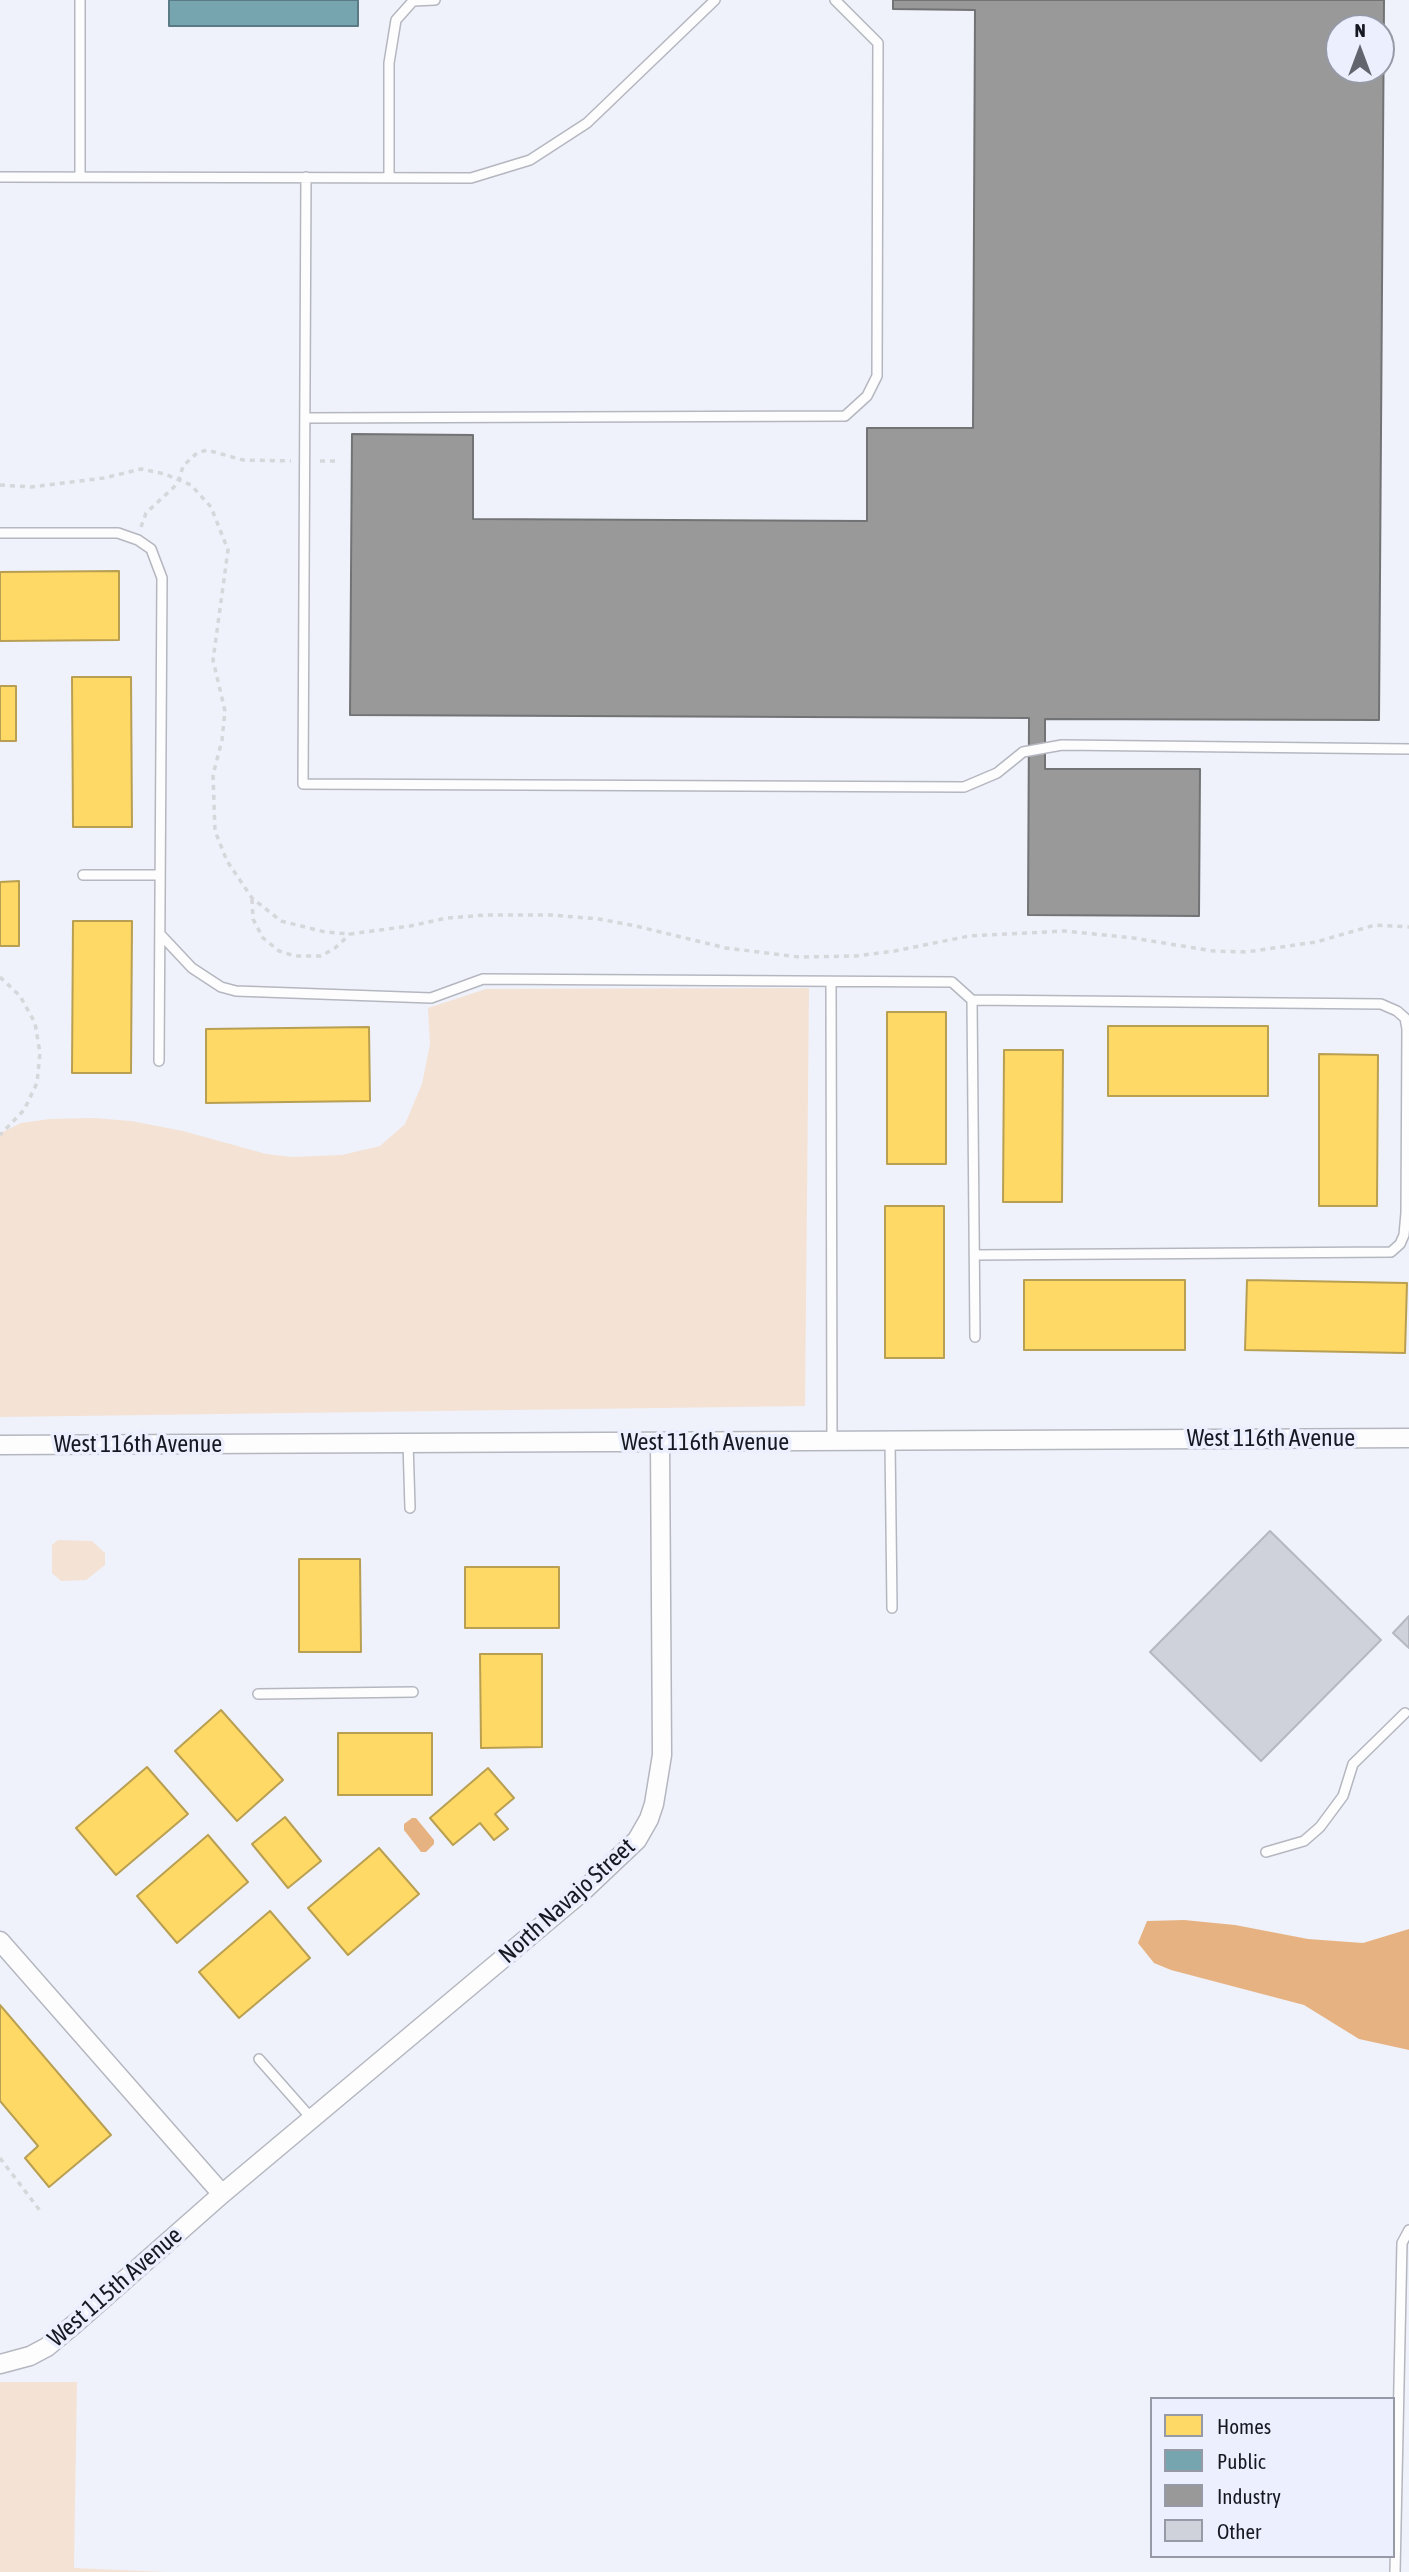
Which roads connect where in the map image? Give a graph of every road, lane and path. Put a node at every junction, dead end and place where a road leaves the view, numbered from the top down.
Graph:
1 (80, 0) edge
2 (435, 0) edge
3 (715, 0) edge
4 (835, 0) edge
5 (0, 177) edge
6 (80, 177) junction
7 (306, 177) junction
8 (389, 178) junction
9 (304, 418) junction
10 (304, 461) junction
11 (338, 461) dead end
12 (179, 480) junction
13 (0, 485) edge
14 (0, 533) edge
15 (138, 540) junction
16 (1409, 748) edge
17 (83, 875) dead end
18 (160, 875) junction
19 (252, 898) junction
20 (1409, 927) edge
21 (160, 934) junction
22 (350, 934) junction
23 (0, 976) edge
24 (831, 982) junction
25 (972, 1000) junction
26 (159, 1061) dead end
27 (0, 1135) edge
28 (975, 1255) junction
29 (975, 1337) dead end
30 (1409, 1437) edge
31 (832, 1441) junction
32 (890, 1441) junction
33 (408, 1442) junction
34 (660, 1443) junction
35 (0, 1445) edge
36 (410, 1508) dead end
37 (892, 1608) dead end
38 (413, 1692) dead end
39 (258, 1694) dead end
40 (1405, 1713) dead end
41 (1266, 1852) dead end
42 (0, 1941) edge
43 (259, 2059) dead end
44 (312, 2119) junction
45 (0, 2158) edge
46 (222, 2194) junction
47 (41, 2212) dead end
48 (1409, 2230) edge
49 (0, 2364) edge
50 (1395, 2572) edge

1 - 6 lane
2 - 8 lane
3 - 8 lane
4 - 9 lane
5 - 6 lane
6 - 7 lane
7 - 8 lane
7 - 9 lane
9 - 10 lane
10 - 11 path
10 - 12 path
10 - 16 lane
12 - 13 path
12 - 15 path
12 - 19 path
14 - 15 lane
15 - 18 lane
17 - 18 lane
18 - 21 lane
19 - 22 path
19 - 22 path
20 - 22 path
21 - 24 lane
21 - 26 lane
23 - 27 path
24 - 25 lane
24 - 31 lane
25 - 28 lane
25 - 28 lane
28 - 29 lane
30 - 32 street, West 116th Avenue
31 - 32 street, West 116th Avenue
31 - 34 street, West 116th Avenue
32 - 37 lane
33 - 34 street, West 116th Avenue
33 - 35 street, West 116th Avenue
33 - 36 lane
34 - 44 street, North Navajo Street
38 - 39 lane
40 - 41 lane
42 - 46 street
43 - 44 lane
44 - 46 street, North Navajo Street
45 - 47 path
46 - 49 street, West 115th Avenue
48 - 50 lane

